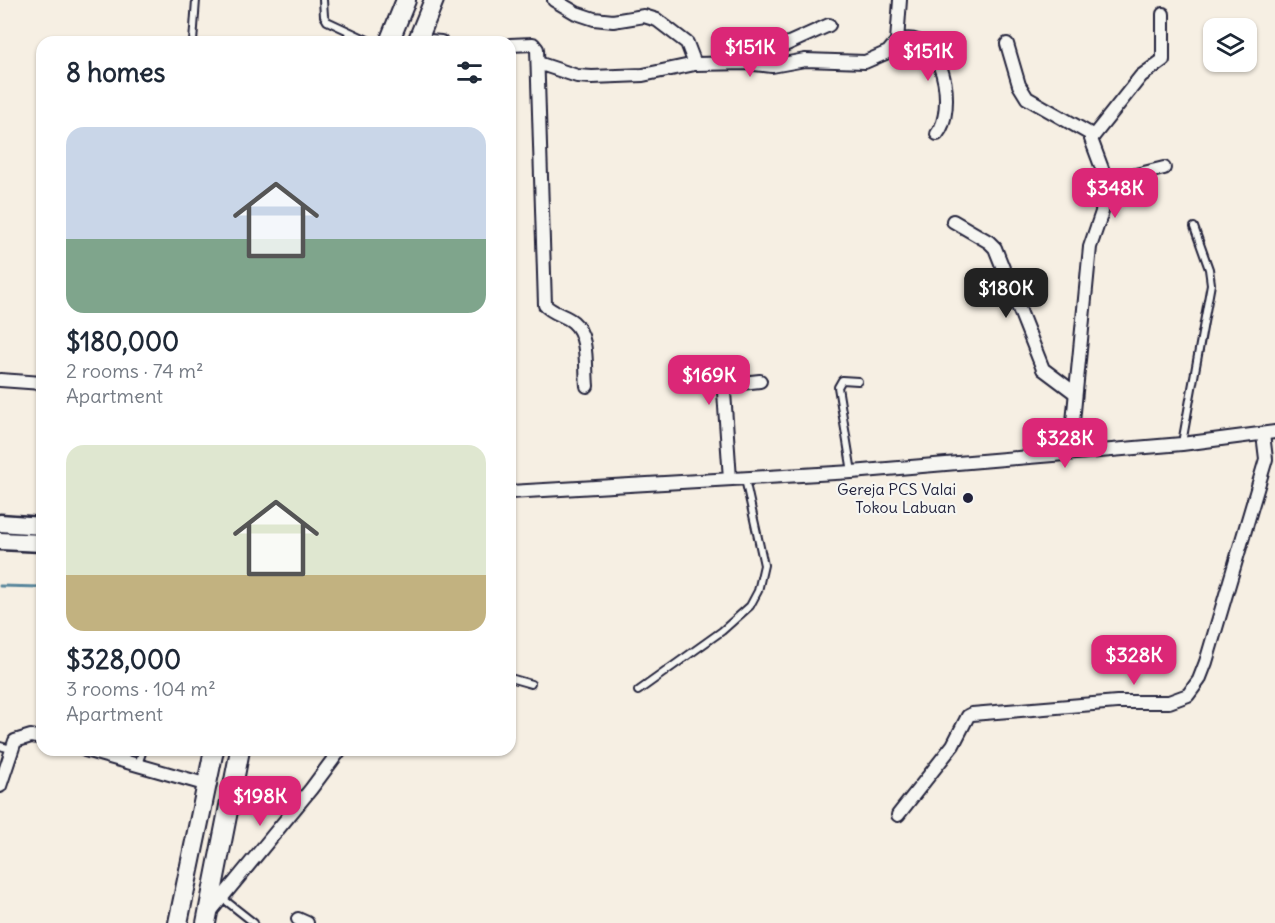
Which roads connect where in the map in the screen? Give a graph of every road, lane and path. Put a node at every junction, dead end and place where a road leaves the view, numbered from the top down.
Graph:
1 (196, 0) edge
2 (323, 0) edge
3 (406, 0) edge
4 (434, 0) edge
5 (554, 0) edge
6 (900, 0) edge
7 (1163, 14) dead end
8 (829, 25) dead end
9 (349, 32) junction
10 (194, 36) edge
11 (348, 36) edge
12 (358, 36) edge
13 (391, 36) edge
14 (420, 36) edge
15 (897, 41) junction
16 (516, 45) edge
17 (1007, 45) dead end
18 (538, 63) junction
19 (746, 63) junction
20 (695, 64) junction
21 (937, 134) dead end
22 (1092, 135) junction
23 (1164, 168) dead end
24 (1107, 182) junction
25 (953, 221) dead end
26 (1194, 227) dead end
27 (0, 380) edge
28 (760, 381) dead end
29 (858, 381) dead end
30 (15, 382) junction
31 (36, 383) edge
32 (587, 386) dead end
33 (0, 389) edge
34 (1075, 393) junction
35 (1269, 433) edge
36 (1182, 444) junction
37 (1070, 453) junction
38 (852, 472) junction
39 (745, 478) junction
40 (730, 479) junction
41 (516, 492) edge
42 (0, 523) edge
43 (36, 526) edge
44 (0, 540) edge
45 (36, 543) edge
46 (516, 680) edge
47 (531, 684) dead end
48 (638, 691) dead end
49 (36, 738) edge
50 (6, 747) edge
51 (108, 756) edge
52 (141, 756) edge
53 (213, 756) edge
54 (239, 756) edge
55 (336, 756) edge
56 (138, 764) junction
57 (208, 785) junction
58 (0, 786) edge
59 (898, 815) dead end
60 (220, 897) junction
61 (207, 919) edge
62 (178, 923) edge
63 (254, 923) edge

1 - 10 lane
2 - 9 lane
3 - 13 main road
4 - 14 main road
5 - 20 street
6 - 15 street
7 - 22 street
8 - 19 street
9 - 11 lane
9 - 12 lane
15 - 19 street
15 - 21 street
16 - 18 street
17 - 22 street
18 - 20 street
18 - 32 street
19 - 20 street
22 - 24 street
23 - 24 street
24 - 34 street
25 - 34 street
26 - 36 lane
27 - 30 street
28 - 40 street
29 - 38 lane
30 - 31 street
30 - 33 street
34 - 37 street
35 - 36 street
35 - 59 street
36 - 37 street
37 - 38 street
38 - 39 street
39 - 40 street
39 - 48 lane
40 - 41 street
42 - 43 main road
44 - 45 main road
46 - 47 lane
49 - 50 street
50 - 58 street
51 - 56 street
52 - 56 lane
53 - 57 main road
54 - 61 main road
55 - 60 street
56 - 57 street
57 - 62 main road
60 - 61 street
60 - 63 lane

